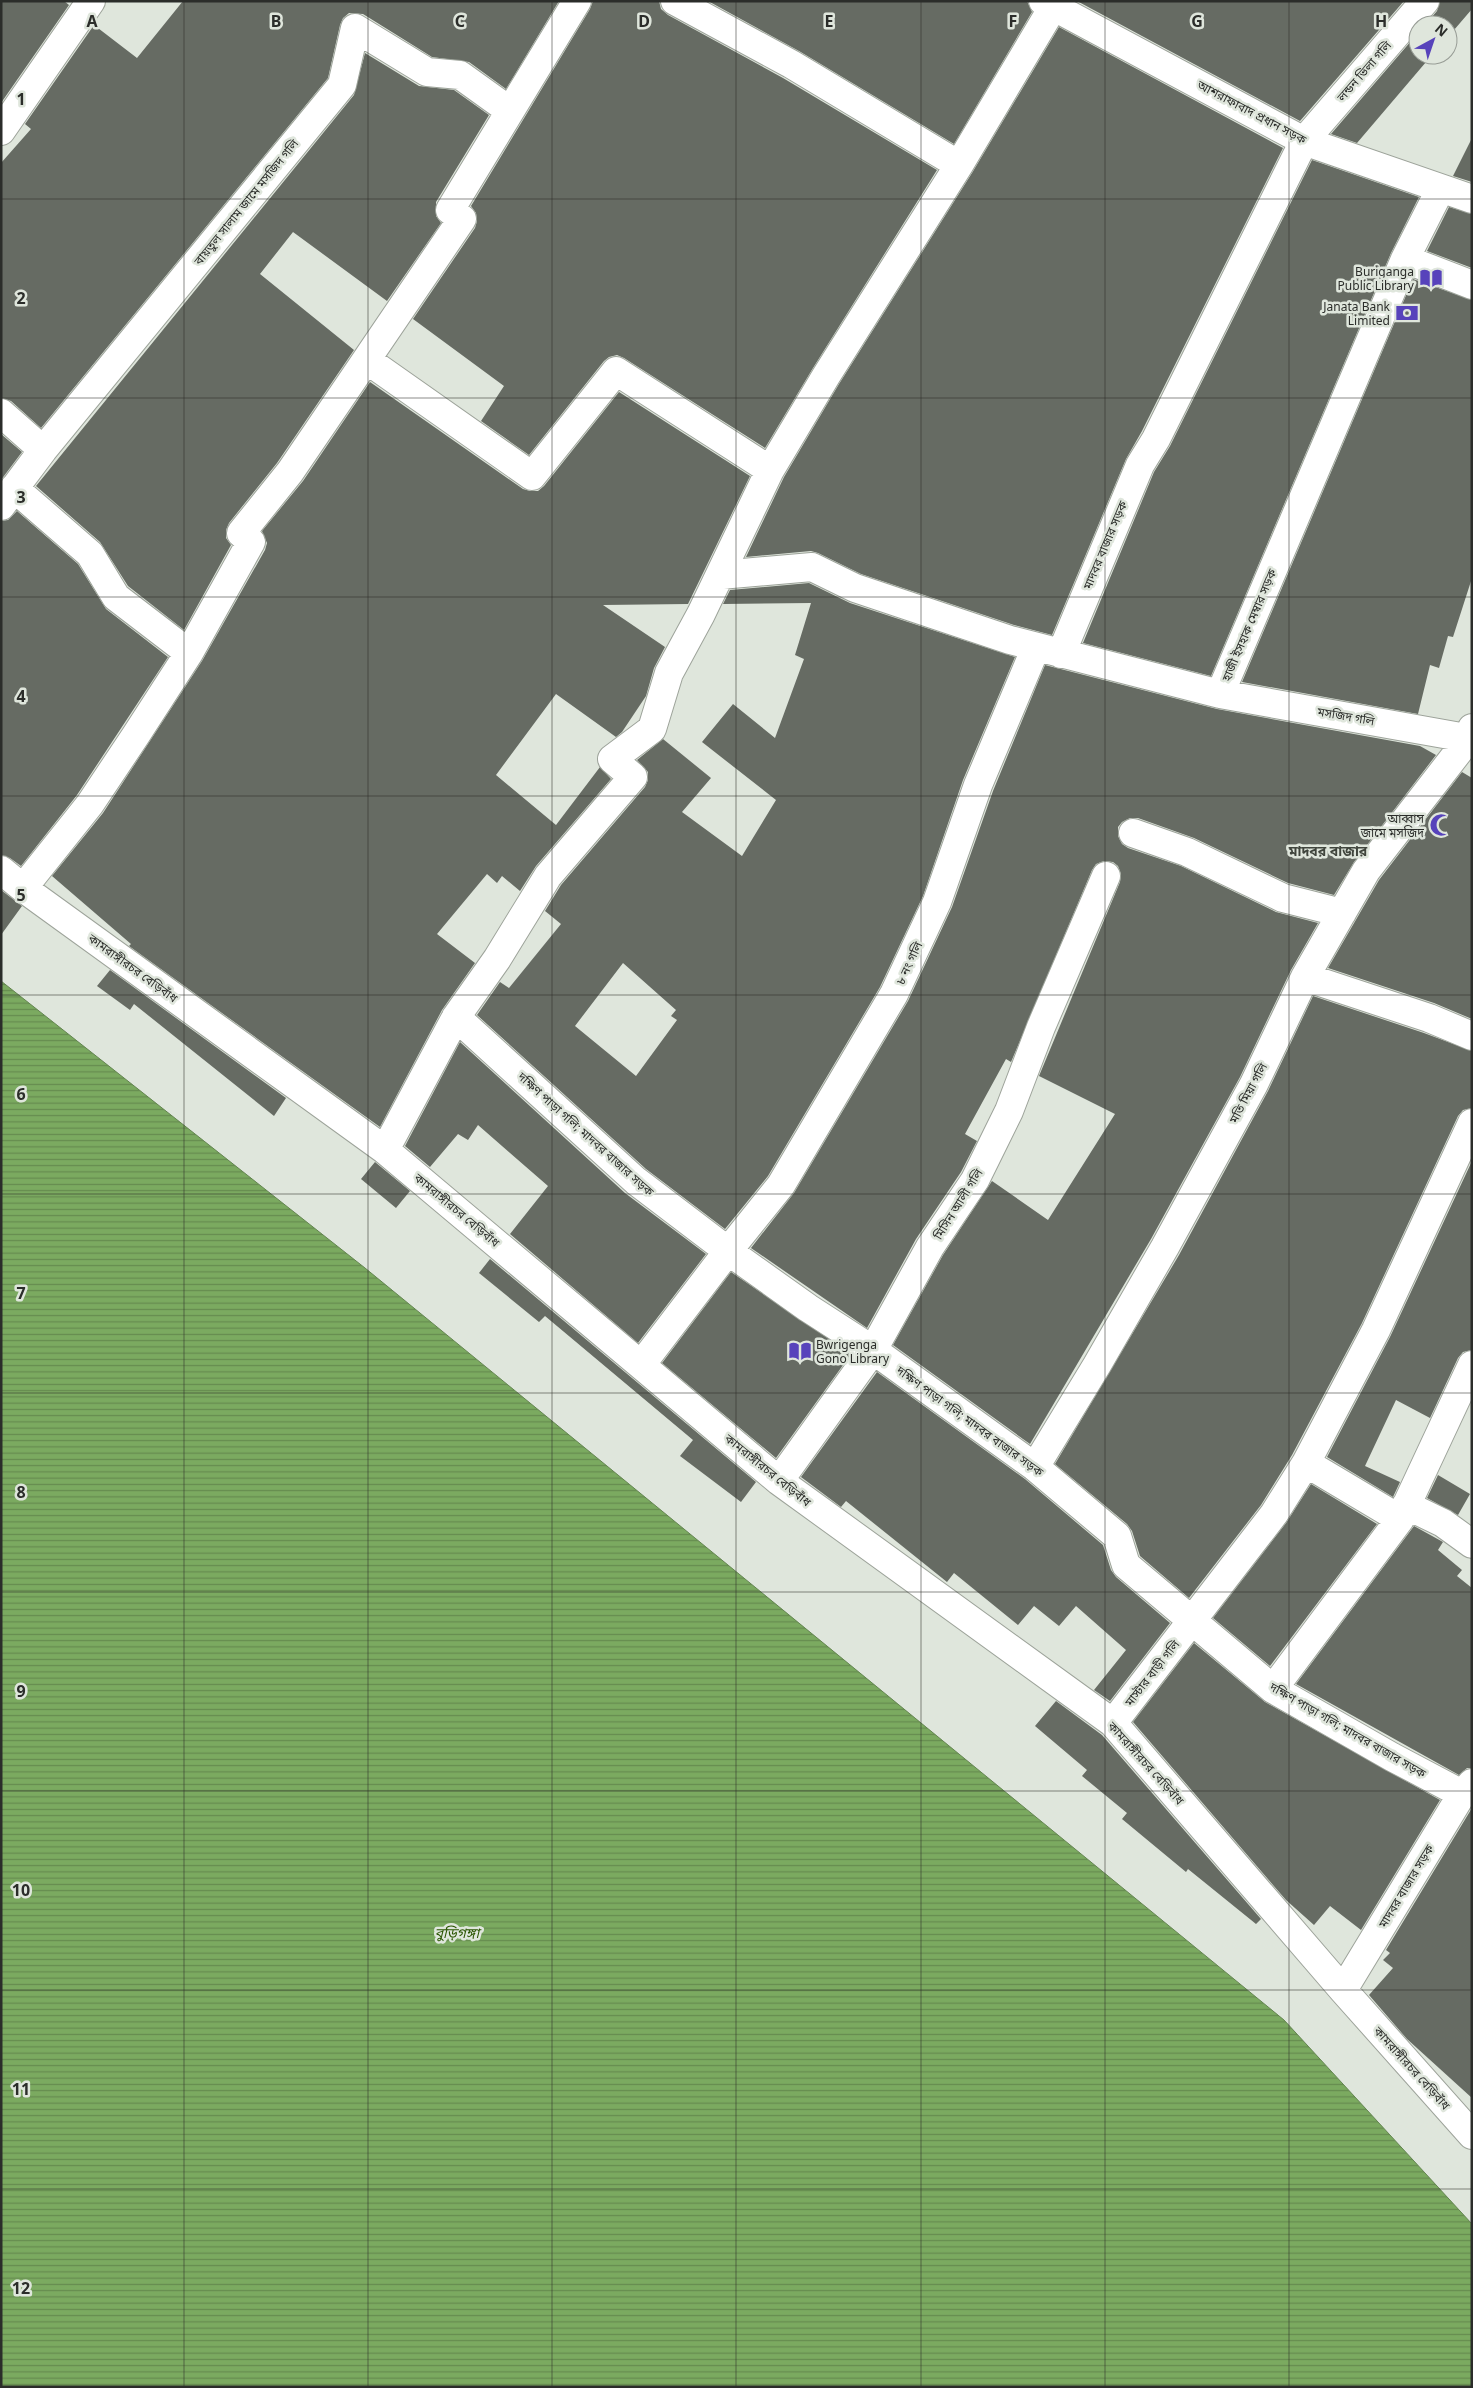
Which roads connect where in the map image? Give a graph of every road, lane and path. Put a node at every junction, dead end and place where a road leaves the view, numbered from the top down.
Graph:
1 (91, 1) edge
2 (577, 1) edge
3 (676, 1) edge
4 (1425, 1) edge
5 (1048, 4) edge
6 (510, 111) junction
7 (1, 131) edge
8 (1304, 140) junction
9 (960, 164) junction
10 (1440, 190) junction
11 (1472, 199) edge
12 (1405, 259) junction
13 (1472, 285) edge
14 (367, 360) junction
15 (1, 413) edge
16 (1156, 439) joint
17 (43, 450) junction
18 (770, 470) junction
19 (8, 497) edge
20 (720, 575) junction
21 (1048, 650) junction
22 (189, 653) junction
23 (1220, 694) junction
24 (1471, 735) edge
25 (1133, 832) dead end
26 (1, 870) edge
27 (1106, 876) dead end
28 (24, 888) junction
29 (1342, 913) junction
30 (1305, 976) junction
31 (456, 1017) junction
32 (1472, 1036) edge
33 (1472, 1123) edge
34 (385, 1150) junction
35 (728, 1250) junction
36 (873, 1350) junction
37 (641, 1365) junction
38 (1472, 1365) edge
39 (1306, 1463) junction
40 (1034, 1467) junction
41 (779, 1481) junction
42 (1403, 1512) junction
43 (1472, 1544) edge
44 (1192, 1622) junction
45 (1273, 1689) junction
46 (1113, 1723) junction
47 (1467, 1789) edge
48 (1344, 1990) junction
49 (1472, 2135) edge

1 - 7 street
2 - 6 street
3 - 9 street
4 - 8 street, লন্ডন ভিলা গলি
5 - 8 street, আশরাফাবাদ প্রধান সড়ক
5 - 9 street
6 - 14 street
6 - 17 street, বায়তুল সালাম জামে মসজিদ গলি
8 - 10 street, আশরাফাবাদ প্রধান সড়ক
8 - 16 street, লন্ডন ভিলা গলি
9 - 18 street
10 - 11 street, আশরাফাবাদ প্রধান সড়ক
10 - 12 street, হাজী ইসহাক মেম্বার সড়ক
12 - 13 street
12 - 23 street, হাজী ইসহাক মেম্বার সড়ক
14 - 18 street
14 - 22 street
15 - 17 street
16 - 21 street, মাদবর বাজার সড়ক
17 - 19 street, বায়তুল সালাম জামে মসজিদ গলি
18 - 20 street
19 - 22 street
20 - 21 street, হাজী ইসহাক মেম্বার সড়ক
20 - 31 street
21 - 23 street, হাজী ইসহাক মেম্বার সড়ক
21 - 35 street, ৮ নং গলি
22 - 28 street
23 - 24 street, মসজিদ গলি
24 - 29 street, মতি মিয়া গলি
25 - 29 street
26 - 28 street, কামরাঙ্গীরচর বেড়িবাঁধ
27 - 36 street, মিসিন আলী গলি
28 - 34 street, কামরাঙ্গীরচর বেড়িবাঁধ
29 - 30 street, মতি মিয়া গলি
30 - 32 street
30 - 40 street, মতি মিয়া গলি
31 - 34 street
31 - 35 street, দক্ষিণ পাড়া গলি; মাদবর বাজার সড়ক
33 - 39 street, মাস্টার বাড়ী গলি
34 - 37 street, কামরাঙ্গীরচর বেড়িবাঁধ
35 - 36 street, দক্ষিণ পাড়া গলি; মাদবর বাজার সড়ক
35 - 37 street, ৮ নং গলি
36 - 40 street, দক্ষিণ পাড়া গলি; মাদবর বাজার সড়ক
36 - 41 street, মিসিন আলী গলি
37 - 41 street, কামরাঙ্গীরচর বেড়িবাঁধ
38 - 42 street
39 - 42 street
39 - 44 street, মাস্টার বাড়ী গলি
40 - 44 street, দক্ষিণ পাড়া গলি; মাদবর বাজার সড়ক
41 - 46 street, কামরাঙ্গীরচর বেড়িবাঁধ
42 - 43 street
42 - 45 street
44 - 45 street, দক্ষিণ পাড়া গলি; মাদবর বাজার সড়ক
44 - 46 street, মাস্টার বাড়ী গলি
45 - 47 street, দক্ষিণ পাড়া গলি; মাদবর বাজার সড়ক
46 - 48 street, কামরাঙ্গীরচর বেড়িবাঁধ
47 - 48 street, মাদবর বাজার সড়ক
48 - 49 street, কামরাঙ্গীরচর বেড়িবাঁধ

